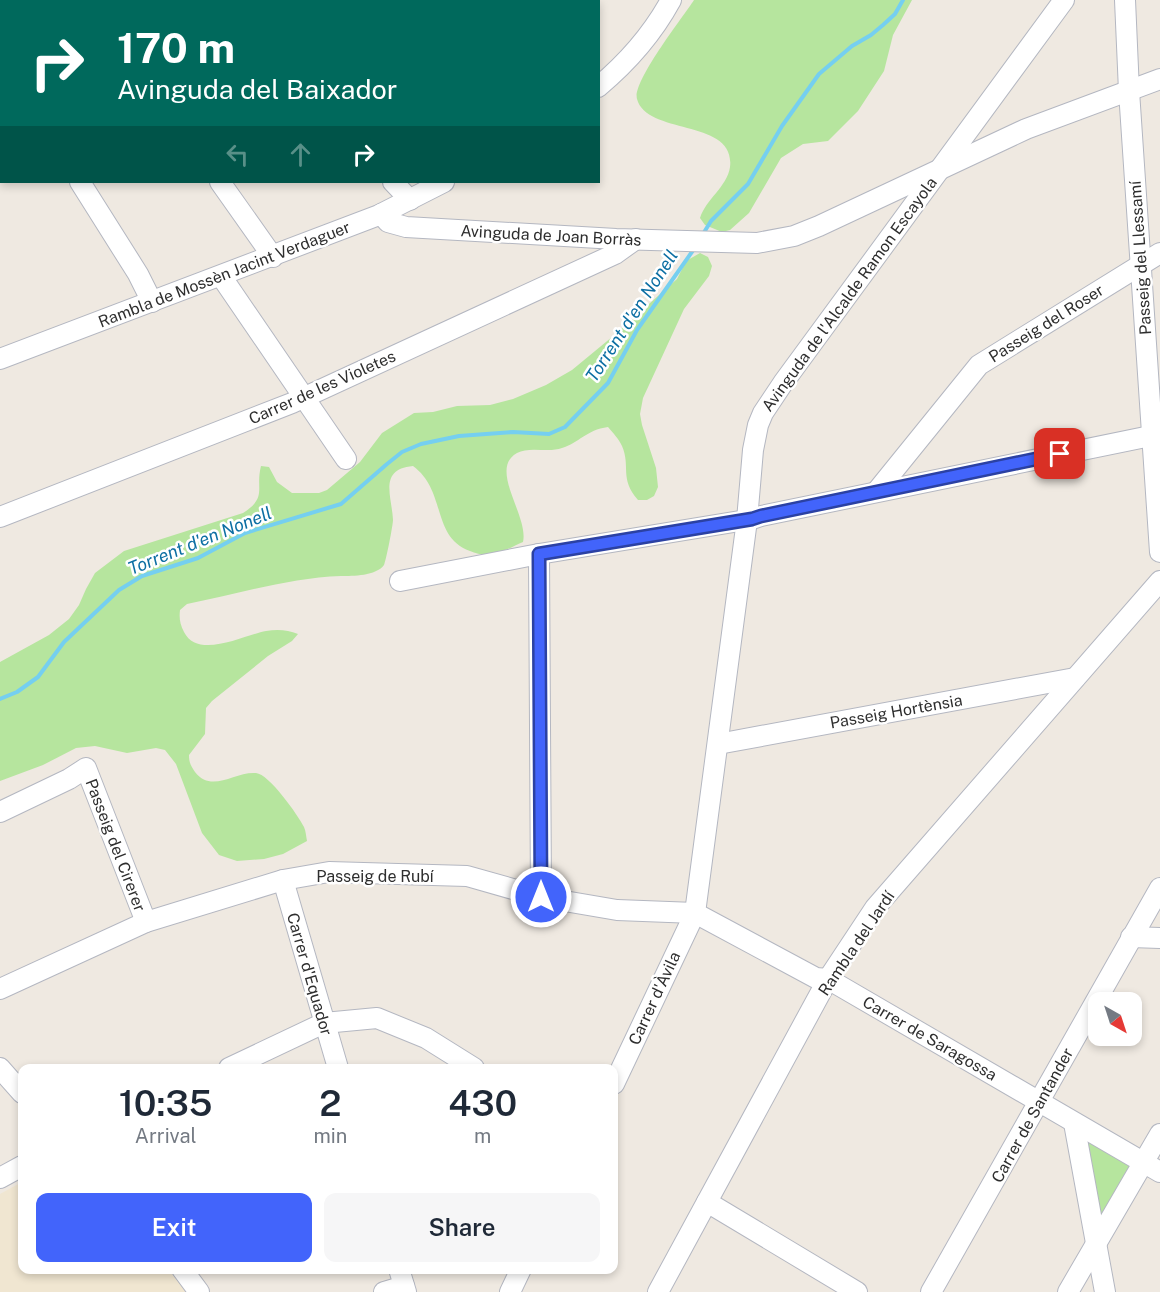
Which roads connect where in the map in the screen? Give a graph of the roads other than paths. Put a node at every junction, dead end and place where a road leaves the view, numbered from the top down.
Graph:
1 (671, 0) edge
2 (1064, 0) edge
3 (1125, 0) edge
4 (1160, 79) edge
5 (600, 85) edge
6 (1129, 91) junction
7 (966, 131) junction
8 (979, 152) junction
9 (937, 172) junction
10 (81, 183) edge
11 (221, 183) edge
12 (394, 183) edge
13 (442, 183) edge
14 (411, 200) junction
15 (870, 203) junction
16 (381, 214) junction
17 (897, 226) junction
18 (636, 239) junction
19 (1160, 253) edge
20 (273, 256) junction
21 (1140, 264) junction
22 (221, 276) junction
23 (152, 302) junction
24 (0, 359) edge
25 (305, 397) junction
26 (1156, 435) edge
27 (346, 459) dead end
28 (877, 491) junction
29 (0, 517) edge
30 (747, 520) junction
31 (1160, 552) edge
32 (539, 554) junction
33 (399, 581) dead end
34 (1160, 581) edge
35 (1075, 678) junction
36 (717, 744) junction
37 (0, 812) edge
38 (283, 880) junction
39 (1160, 888) edge
40 (541, 897) junction
41 (695, 913) junction
42 (146, 922) junction
43 (1131, 937) junction
44 (1160, 938) edge
45 (828, 979) junction
46 (0, 989) edge
47 (324, 1023) junction
48 (237, 1064) edge
49 (337, 1064) edge
50 (468, 1064) edge
51 (0, 1068) edge
52 (618, 1076) edge
53 (18, 1088) edge
54 (1040, 1101) junction
55 (1074, 1123) junction
56 (1160, 1134) edge
57 (1151, 1168) edge
58 (18, 1169) edge
59 (0, 1178) edge
60 (707, 1202) junction
61 (1096, 1244) junction
62 (186, 1274) edge
63 (519, 1274) edge
64 (403, 1282) edge
65 (199, 1292) edge
66 (384, 1292) edge
67 (510, 1292) edge
68 (658, 1292) edge
69 (857, 1292) edge
70 (931, 1292) edge
71 (1068, 1292) edge
72 (1105, 1292) edge

1 - 5 street
2 - 7 street, Avinguda de l'Alcalde Ramon Escayola
3 - 6 street, Passeig del Llessamí
4 - 6 street, Avinguda de Joan Borràs
6 - 8 street, Avinguda de Joan Borràs
6 - 21 street, Passeig del Llessamí
7 - 8 street
7 - 9 street, Avinguda de l'Alcalde Ramon Escayola
8 - 9 street, Avinguda de Joan Borràs
9 - 15 street, Avinguda de Joan Borràs
9 - 17 street, Avinguda de l'Alcalde Ramon Escayola
10 - 23 street
11 - 20 street
12 - 14 street
13 - 14 street, Rambla de Mossèn Jacint Verdaguer
14 - 16 street, Rambla de Mossèn Jacint Verdaguer
15 - 17 street
15 - 18 street, Avinguda de Joan Borràs
16 - 18 street, Avinguda de Joan Borràs
16 - 20 street, Rambla de Mossèn Jacint Verdaguer
17 - 30 street, Avinguda de l'Alcalde Ramon Escayola
18 - 25 street, Carrer de les Violetes
19 - 21 street, Passeig del Roser
20 - 22 street, Rambla de Mossèn Jacint Verdaguer
21 - 26 street, Passeig del Llessamí
21 - 28 street, Passeig del Roser
22 - 23 street, Rambla de Mossèn Jacint Verdaguer
22 - 25 street
23 - 24 street, Rambla de Mossèn Jacint Verdaguer
25 - 27 street
25 - 29 street, Carrer de les Violetes
26 - 28 street
26 - 31 street, Passeig del Llessamí
28 - 30 street
30 - 32 street
30 - 36 street, Avinguda de l'Alcalde Ramon Escayola
32 - 33 street
32 - 40 street
34 - 35 street, Rambla del Jardí
35 - 36 street, Passeig Hortènsia
35 - 45 street, Rambla del Jardí
36 - 41 street, Avinguda de l'Alcalde Ramon Escayola
37 - 42 street, Passeig del Cirerer
38 - 40 street, Passeig de Rubí
38 - 42 street, Passeig de Rubí
38 - 47 street, Carrer d'Equador
39 - 43 street, Carrer de Santander
40 - 41 street, Passeig de Rubí
41 - 45 street, Carrer de Saragossa
41 - 52 street, Carrer d'Àvila
42 - 46 street, Passeig de Rubí
43 - 44 street
43 - 54 street, Carrer de Santander
45 - 54 street, Carrer de Saragossa
45 - 60 street, Rambla del Jardí
47 - 48 street
47 - 49 street, Carrer d'Equador
47 - 50 street
51 - 53 street
54 - 55 street, Carrer de Saragossa
54 - 70 street, Carrer de Santander
55 - 57 street, Carrer de Saragossa
55 - 61 street
56 - 57 street
57 - 61 street
58 - 59 street
60 - 68 street, Rambla del Jardí
60 - 69 street
61 - 71 street
61 - 72 street
62 - 65 street
63 - 67 street
64 - 66 street

